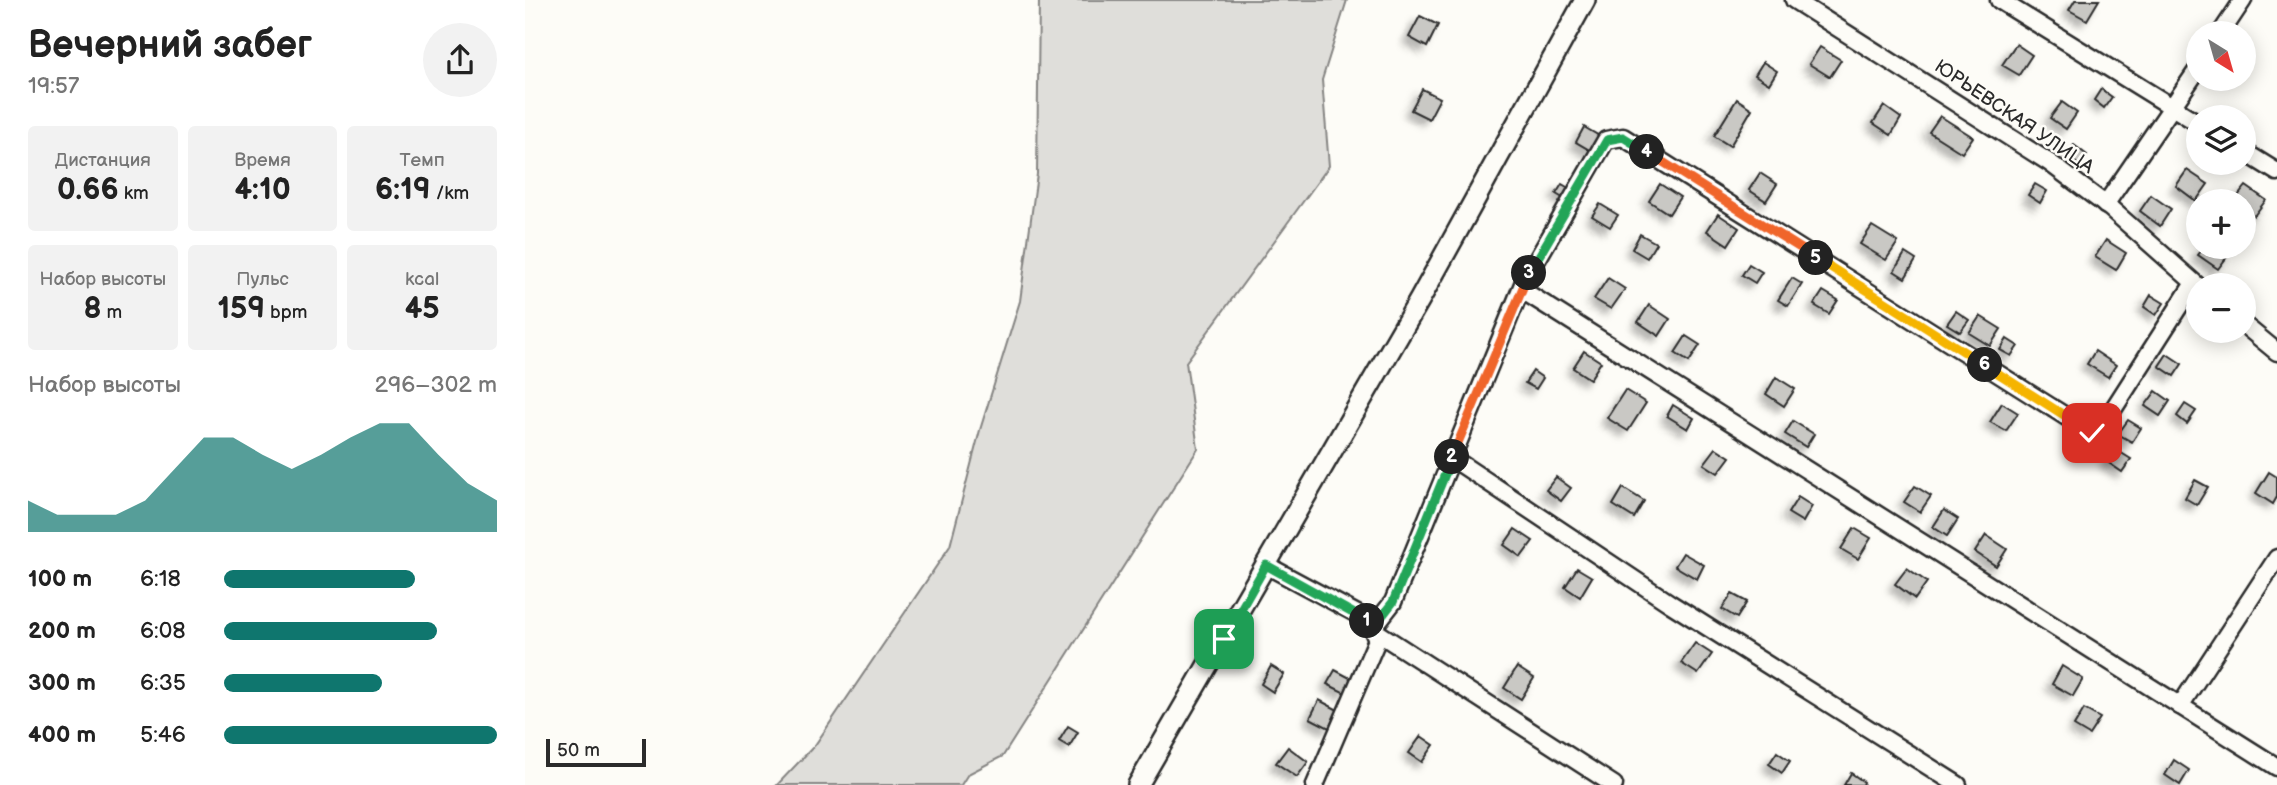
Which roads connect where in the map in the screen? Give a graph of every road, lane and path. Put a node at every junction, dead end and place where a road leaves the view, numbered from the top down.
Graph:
1 (1585, 0) edge
2 (1794, 0) edge
3 (1999, 0) edge
4 (2243, 0) edge
5 (2229, 21) edge
6 (2186, 87) edge
7 (2172, 108) junction
8 (2186, 116) edge
9 (2256, 159) edge
10 (2277, 172) edge
11 (2105, 205) junction
12 (2186, 275) edge
13 (1522, 290) junction
14 (2186, 299) edge
15 (2256, 335) edge
16 (2277, 352) edge
17 (1452, 458) junction
18 (2277, 558) edge
19 (1266, 565) junction
20 (1372, 629) junction
21 (2180, 706) junction
22 (2277, 767) edge
23 (1139, 785) edge
24 (1315, 785) edge
25 (1614, 785) edge
26 (1958, 785) edge

1 - 19 main road
2 - 11 street, ЮРЬЕВСКАЯ УЛИЦА
3 - 7 street
4 - 5 street
6 - 7 street
7 - 8 street
7 - 11 street
9 - 10 street
11 - 12 street, ЮРЬЕВСКАЯ УЛИЦА
13 - 14 street
13 - 17 street
13 - 21 street
15 - 16 street
17 - 20 street
17 - 26 street
18 - 21 street
19 - 20 street
19 - 23 main road
20 - 24 street
20 - 25 street
21 - 22 street

